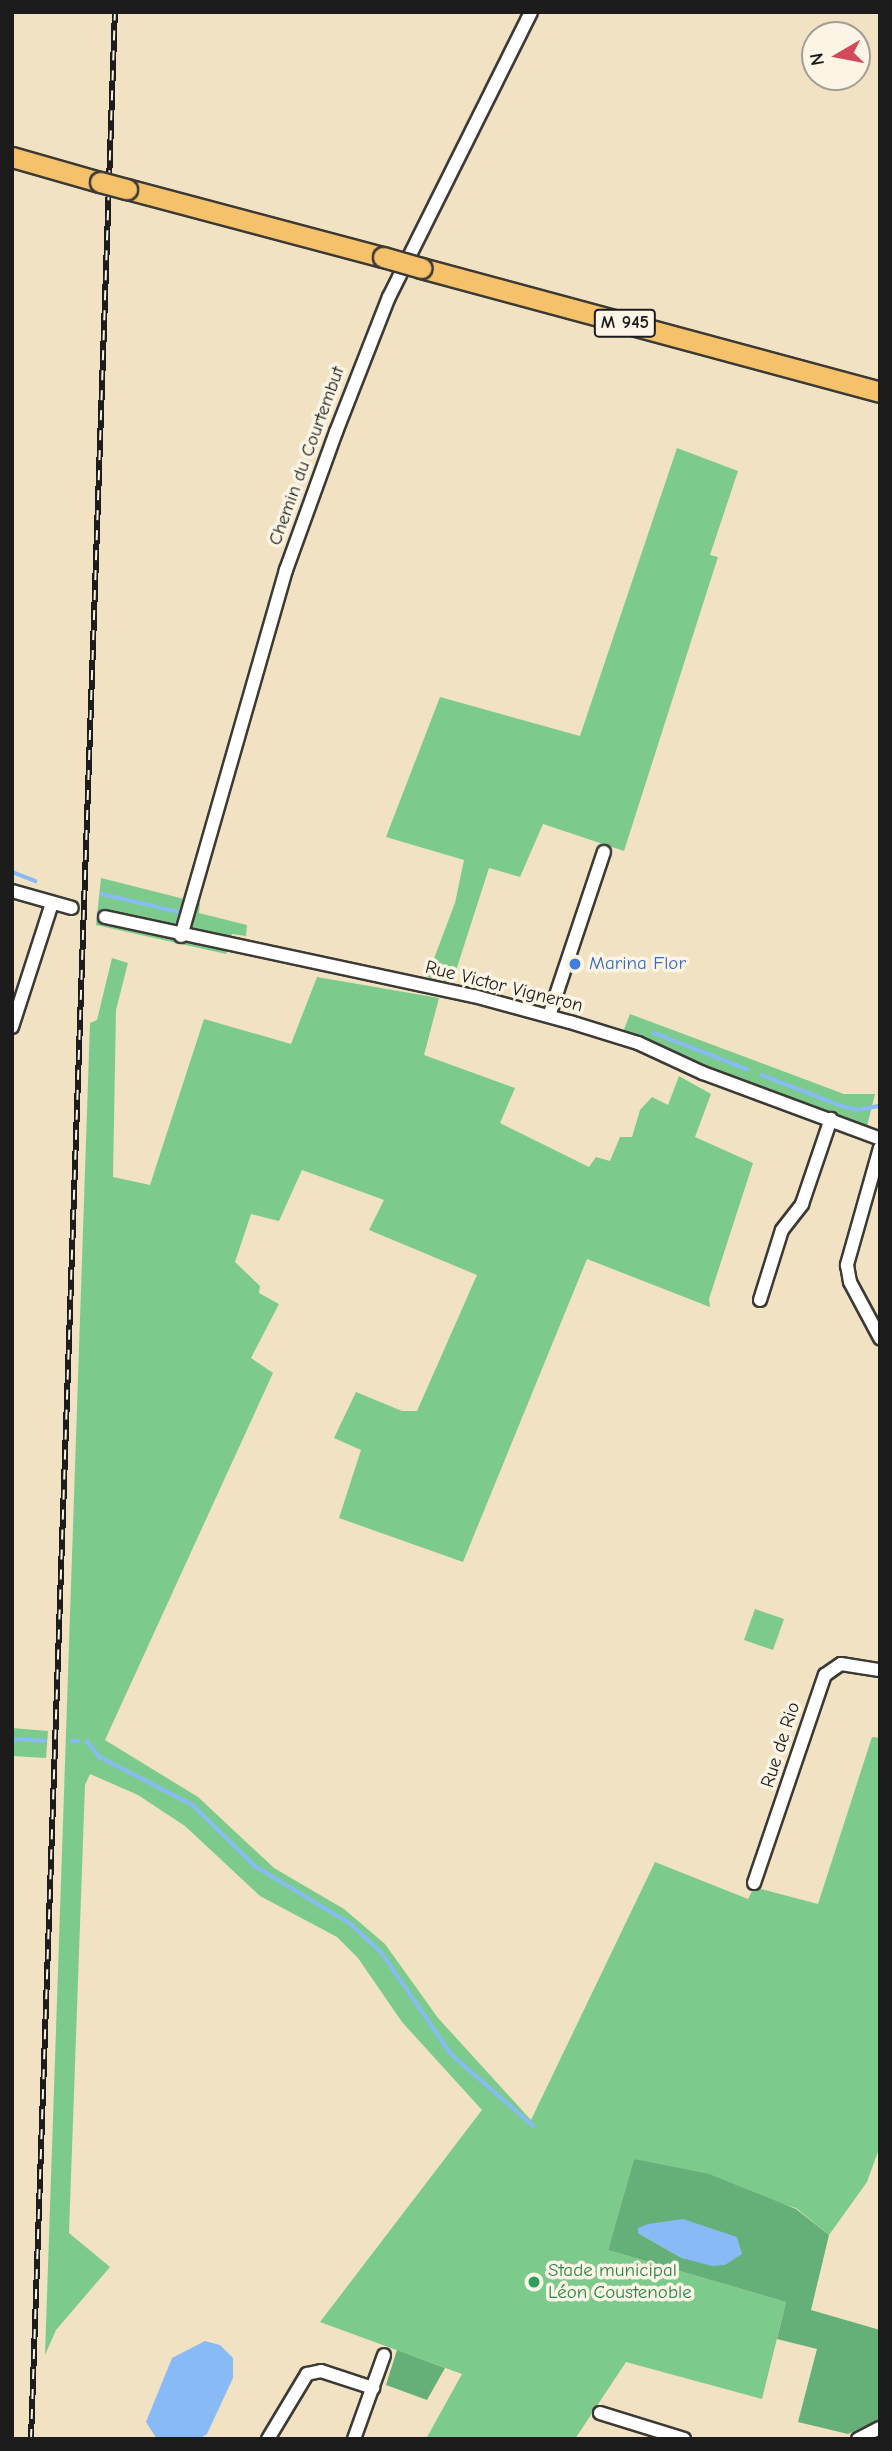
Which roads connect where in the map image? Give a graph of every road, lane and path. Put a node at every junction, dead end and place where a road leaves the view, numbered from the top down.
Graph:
1 (531, 12) edge
2 (12, 158) edge
3 (880, 392) edge
4 (604, 852) dead end
5 (12, 891) edge
6 (52, 903) junction
7 (72, 908) dead end
8 (105, 917) dead end
9 (181, 936) junction
10 (549, 1016) junction
11 (12, 1027) edge
12 (831, 1119) junction
13 (880, 1139) edge
14 (880, 1148) edge
15 (760, 1300) dead end
16 (880, 1338) edge
17 (880, 1670) edge
18 (754, 1883) dead end
19 (384, 2355) dead end
20 (373, 2388) junction
21 (600, 2413) dead end
22 (880, 2428) edge
23 (268, 2439) edge
24 (354, 2439) edge
25 (684, 2439) edge
26 (858, 2439) edge

1 - 9 street, Chemin du Courtembut
2 - 3 main road, M 945, bridge
4 - 10 street
5 - 6 street
6 - 7 street
6 - 11 street
8 - 9 street, Rue Victor Vigneron
9 - 10 street, Rue Victor Vigneron
10 - 12 street, Rue Victor Vigneron
12 - 13 street, Rue Victor Vigneron
12 - 15 street
14 - 16 street
17 - 18 street, Rue de Rio
19 - 20 street
20 - 23 street
20 - 24 street
21 - 25 street
22 - 26 street

